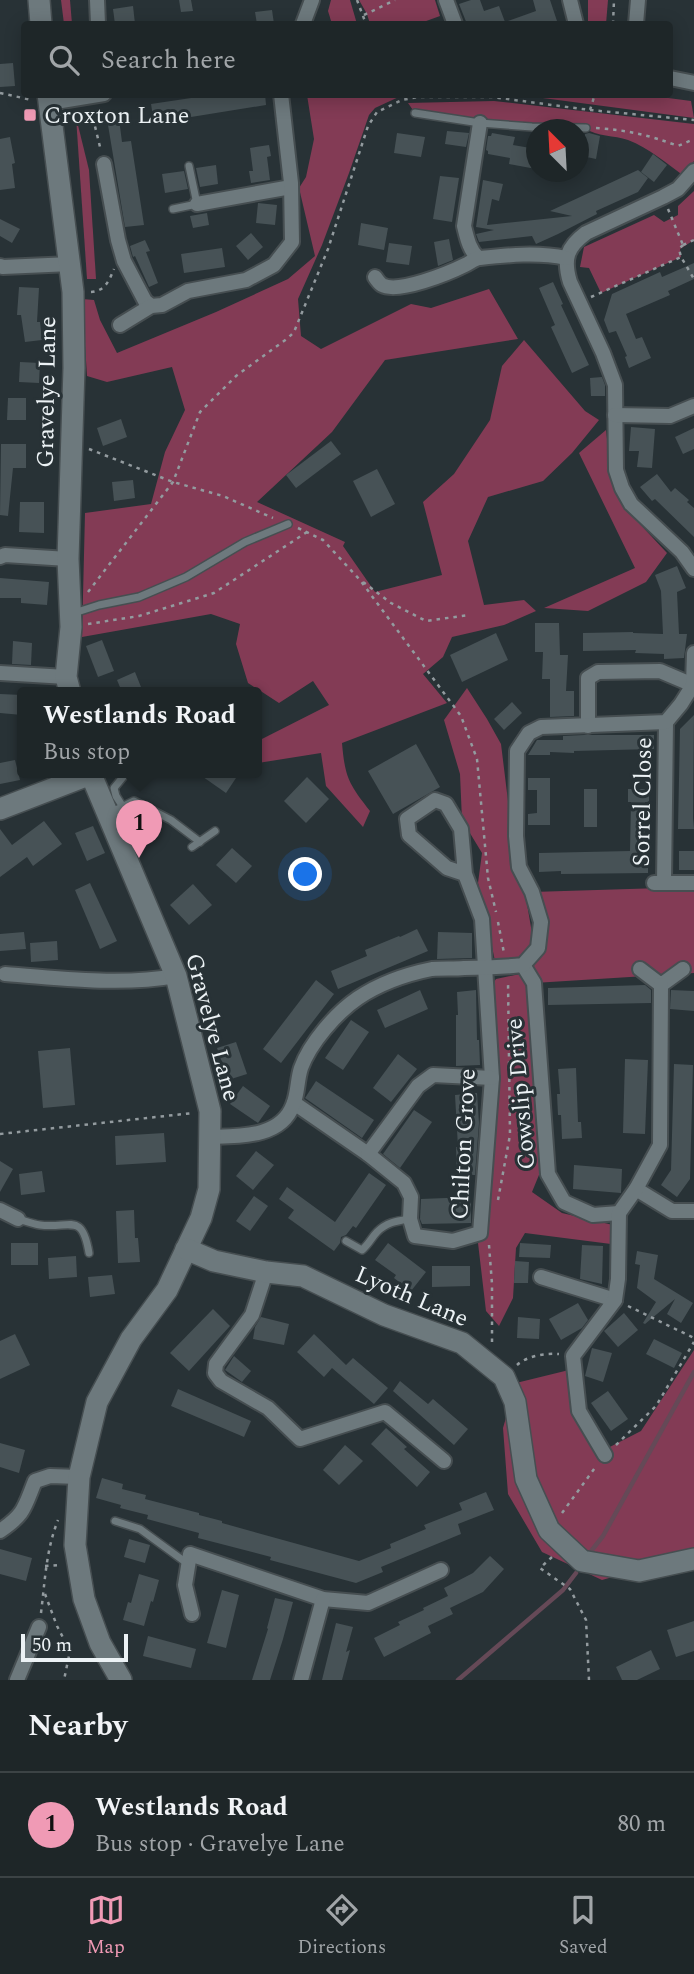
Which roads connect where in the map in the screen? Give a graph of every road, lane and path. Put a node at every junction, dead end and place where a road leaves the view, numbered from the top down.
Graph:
1 (39, 0) edge
2 (97, 0) edge
3 (311, 0) edge
4 (357, 0) edge
5 (395, 0) edge
6 (446, 0) edge
7 (570, 0) edge
8 (614, 0) edge
9 (638, 0) edge
10 (364, 15) junction
11 (41, 21) edge
12 (98, 21) edge
13 (304, 21) edge
14 (365, 21) edge
15 (454, 21) edge
16 (575, 21) edge
17 (613, 21) edge
18 (636, 21) edge
19 (673, 79) edge
20 (694, 83) edge
21 (0, 93) edge
22 (21, 96) edge
23 (96, 98) edge
24 (281, 98) edge
25 (413, 98) edge
26 (500, 98) edge
27 (594, 98) edge
28 (49, 99) edge
29 (402, 100) joint
30 (590, 110) junction
31 (415, 113) dead end
32 (694, 120) edge
33 (480, 123) junction
34 (526, 127) edge
35 (589, 128) edge
36 (694, 139) edge
37 (104, 164) joint
38 (189, 166) dead end
39 (694, 171) edge
40 (291, 187) junction
41 (663, 197) junction
42 (197, 204) junction
43 (173, 209) dead end
44 (694, 240) edge
45 (683, 245) junction
46 (681, 257) junction
47 (478, 258) junction
48 (566, 258) junction
49 (124, 261) junction
50 (71, 264) junction
51 (0, 266) edge
52 (374, 277) dead end
53 (694, 279) edge
54 (73, 292) junction
55 (580, 302) junction
56 (152, 306) junction
57 (120, 325) dead end
58 (694, 406) edge
59 (615, 415) junction
60 (72, 443) junction
61 (173, 482) junction
62 (288, 524) junction
63 (307, 532) junction
64 (0, 557) edge
65 (68, 559) junction
66 (694, 569) edge
67 (88, 592) dead end
68 (469, 615) dead end
69 (71, 620) junction
70 (694, 653) edge
71 (0, 673) edge
72 (68, 684) edge
73 (693, 685) edge
74 (666, 722) junction
75 (588, 726) junction
76 (78, 778) edge
77 (93, 778) edge
78 (122, 778) edge
79 (0, 809) edge
80 (115, 811) junction
81 (215, 831) dead end
82 (200, 842) junction
83 (192, 847) dead end
84 (465, 874) junction
85 (694, 883) edge
86 (523, 965) junction
87 (486, 968) junction
88 (640, 969) dead end
89 (683, 969) dead end
90 (5, 974) dead end
91 (176, 976) junction
92 (661, 985) junction
93 (492, 1077) junction
94 (294, 1103) junction
95 (210, 1111) junction
96 (0, 1134) edge
97 (210, 1138) junction
98 (368, 1154) junction
99 (636, 1189) junction
100 (0, 1210) edge
101 (694, 1211) edge
102 (619, 1213) junction
103 (18, 1219) joint
104 (410, 1219) junction
105 (346, 1241) dead end
106 (186, 1249) junction
107 (89, 1253) dead end
108 (266, 1272) junction
109 (541, 1278) dead end
110 (615, 1300) junction
111 (694, 1340) edge
112 (573, 1356) junction
113 (504, 1377) junction
114 (605, 1455) junction
115 (444, 1461) dead end
116 (79, 1484) junction
117 (566, 1507) dead end
118 (60, 1514) dead end
119 (115, 1521) dead end
120 (0, 1531) edge
121 (564, 1545) junction
122 (694, 1559) edge
123 (188, 1564) junction
124 (442, 1570) dead end
125 (44, 1591) junction
126 (323, 1599) junction
127 (192, 1614) dead end
128 (39, 1626) joint
129 (18, 1680) edge
130 (64, 1680) edge
131 (121, 1680) edge
132 (301, 1680) edge
133 (589, 1680) edge

1 - 11 street
2 - 12 street
3 - 13 street
4 - 10 path
5 - 10 path
6 - 15 street
7 - 16 street
8 - 17 path
9 - 18 street
10 - 14 path
19 - 20 street
21 - 22 path
23 - 37 path
24 - 40 street
25 - 29 path
26 - 30 path
27 - 30 path
28 - 50 street, Gravelye Lane
29 - 61 path
30 - 32 path
31 - 33 lane
33 - 34 lane
33 - 47 street
35 - 36 path
37 - 49 street
38 - 42 lane
39 - 41 street
40 - 42 street
40 - 56 street
41 - 45 path
41 - 48 street
42 - 43 lane
44 - 45 path
45 - 46 path
46 - 53 path
46 - 55 path
47 - 48 street
47 - 52 street
48 - 55 street
49 - 54 path
49 - 56 street
50 - 51 street
50 - 54 street, Gravelye Lane
54 - 60 street, Gravelye Lane
55 - 59 street
56 - 57 street
58 - 59 street
59 - 66 street
60 - 61 path
60 - 65 street, Gravelye Lane
61 - 62 path
61 - 67 path
62 - 63 path
62 - 69 lane
63 - 68 path
63 - 69 path
64 - 65 street
65 - 69 street, Gravelye Lane
69 - 72 street, Gravelye Lane
70 - 73 street
71 - 72 street
73 - 74 street
73 - 75 street
74 - 75 street
74 - 85 street, Sorrel Close
75 - 86 street
76 - 79 street
77 - 80 street, Gravelye Lane
78 - 80 lane
80 - 82 lane
80 - 91 street, Gravelye Lane
81 - 82 lane
82 - 83 lane
84 - 84 street, Chilton Grove
84 - 87 street, Chilton Grove
86 - 87 street
86 - 102 street, Cowslip Drive
87 - 93 street, Chilton Grove
87 - 94 street
88 - 92 street
89 - 92 street
90 - 91 street
91 - 95 street, Gravelye Lane
92 - 99 street
93 - 98 street
93 - 104 street, Chilton Grove
94 - 97 street
94 - 98 street, Chilton Grove
95 - 96 path
95 - 97 street, Gravelye Lane
97 - 106 street, Gravelye Lane
98 - 104 street, Chilton Grove
99 - 101 street
99 - 102 street
100 - 103 street
102 - 110 street
103 - 107 lane
104 - 105 lane
106 - 108 street, Lyoth Lane
106 - 116 street, Gravelye Lane
108 - 113 street, Lyoth Lane
108 - 115 street
109 - 110 street
110 - 111 path
110 - 112 street
111 - 114 path
112 - 113 path
112 - 114 street
113 - 121 street
114 - 117 path
116 - 120 street
116 - 131 street, Gravelye Lane
118 - 125 path
119 - 123 lane
121 - 122 street
121 - 133 path
123 - 126 street
123 - 127 street
124 - 126 street
125 - 128 path
125 - 130 path
126 - 132 street
128 - 129 street

